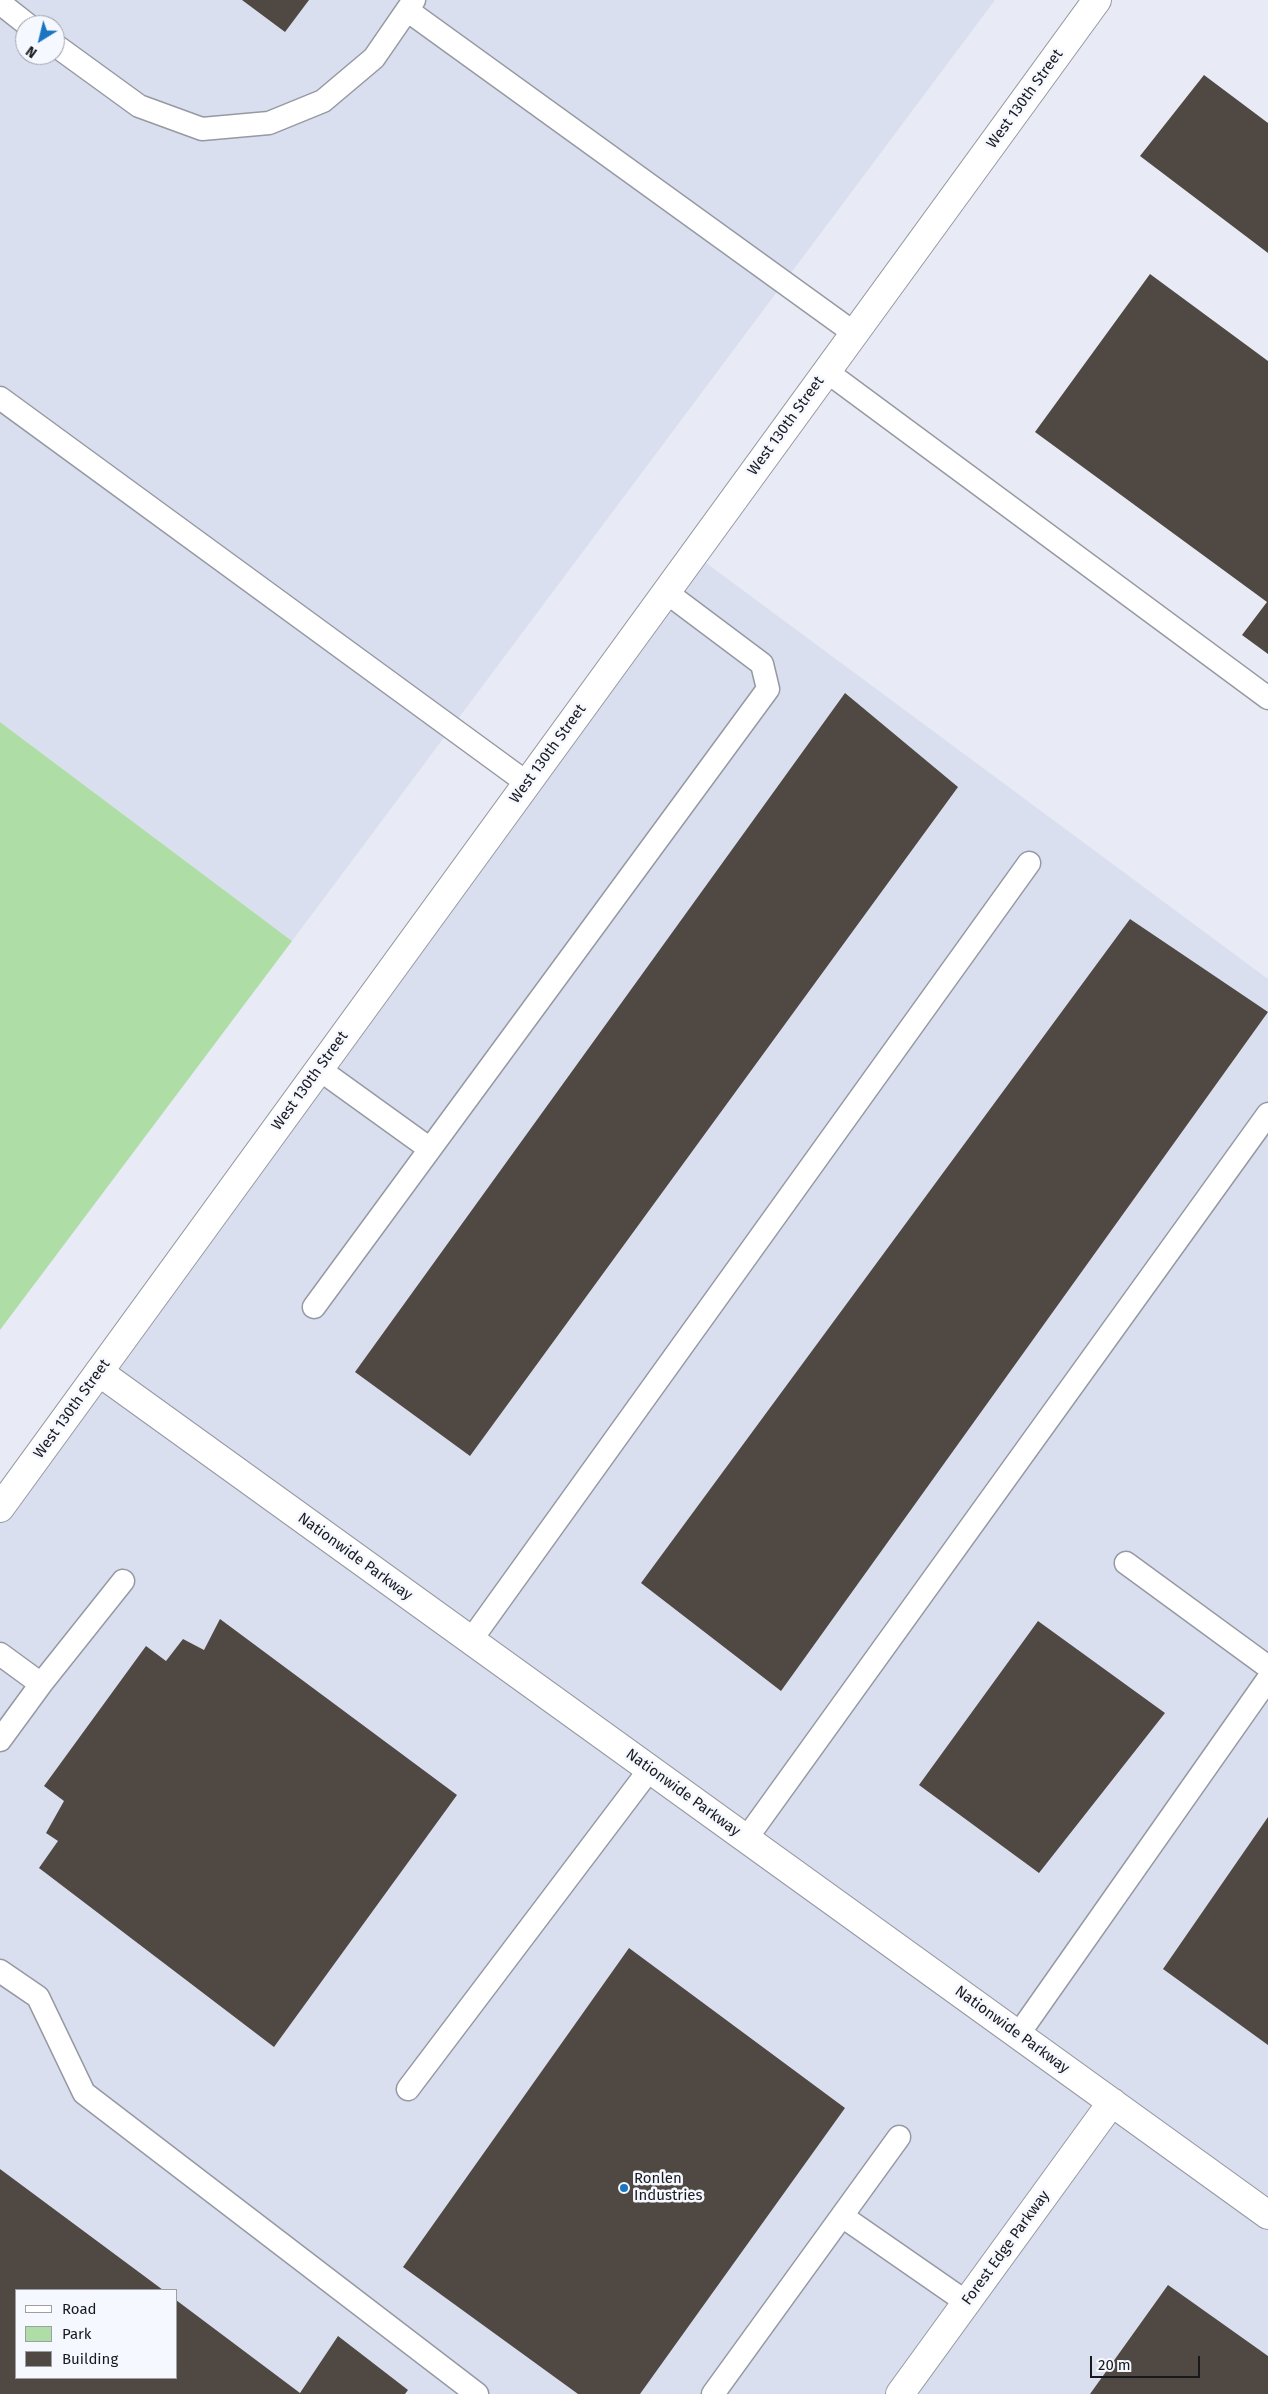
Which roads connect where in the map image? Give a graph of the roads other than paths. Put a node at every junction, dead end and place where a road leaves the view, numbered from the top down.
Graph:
1 (1096, 0) edge
2 (0, 3) edge
3 (410, 5) edge
4 (15, 15) edge
5 (65, 52) edge
6 (854, 333) junction
7 (826, 371) junction
8 (0, 398) edge
9 (666, 592) junction
10 (1268, 698) edge
11 (527, 783) junction
12 (1029, 862) dead end
13 (319, 1069) junction
14 (1268, 1114) edge
15 (430, 1149) junction
16 (314, 1307) dead end
17 (99, 1372) junction
18 (0, 1508) edge
19 (1126, 1563) dead end
20 (123, 1581) dead end
21 (471, 1640) junction
22 (0, 1654) edge
23 (1268, 1667) edge
24 (1268, 1679) edge
25 (41, 1684) junction
26 (0, 1740) edge
27 (650, 1769) junction
28 (746, 1839) junction
29 (0, 1971) edge
30 (1018, 2035) junction
31 (408, 2089) dead end
32 (1112, 2102) junction
33 (899, 2137) dead end
34 (1268, 2215) edge
35 (842, 2216) junction
36 (966, 2302) junction
37 (477, 2394) edge
38 (712, 2394) edge
39 (900, 2394) edge

1 - 6 main road, West 130th Street
2 - 4 lane
3 - 5 lane
3 - 6 lane
6 - 7 main road, West 130th Street
7 - 9 main road, West 130th Street
7 - 10 lane
8 - 11 lane
9 - 11 main road, West 130th Street
9 - 15 lane
11 - 13 main road, West 130th Street
12 - 21 lane
13 - 15 lane
13 - 17 main road, West 130th Street
14 - 28 lane
15 - 16 lane
17 - 18 main road, West 130th Street
17 - 21 main road, Nationwide Parkway
19 - 23 lane
20 - 25 lane
21 - 27 main road, Nationwide Parkway
22 - 25 lane
24 - 30 lane
25 - 26 lane
27 - 28 main road, Nationwide Parkway
27 - 31 lane
28 - 30 main road, Nationwide Parkway
29 - 37 lane
30 - 32 main road, Nationwide Parkway
32 - 34 main road, Nationwide Parkway
32 - 36 main road, Forest Edge Parkway
33 - 35 lane
35 - 36 lane
35 - 38 lane
36 - 39 main road, Forest Edge Parkway

